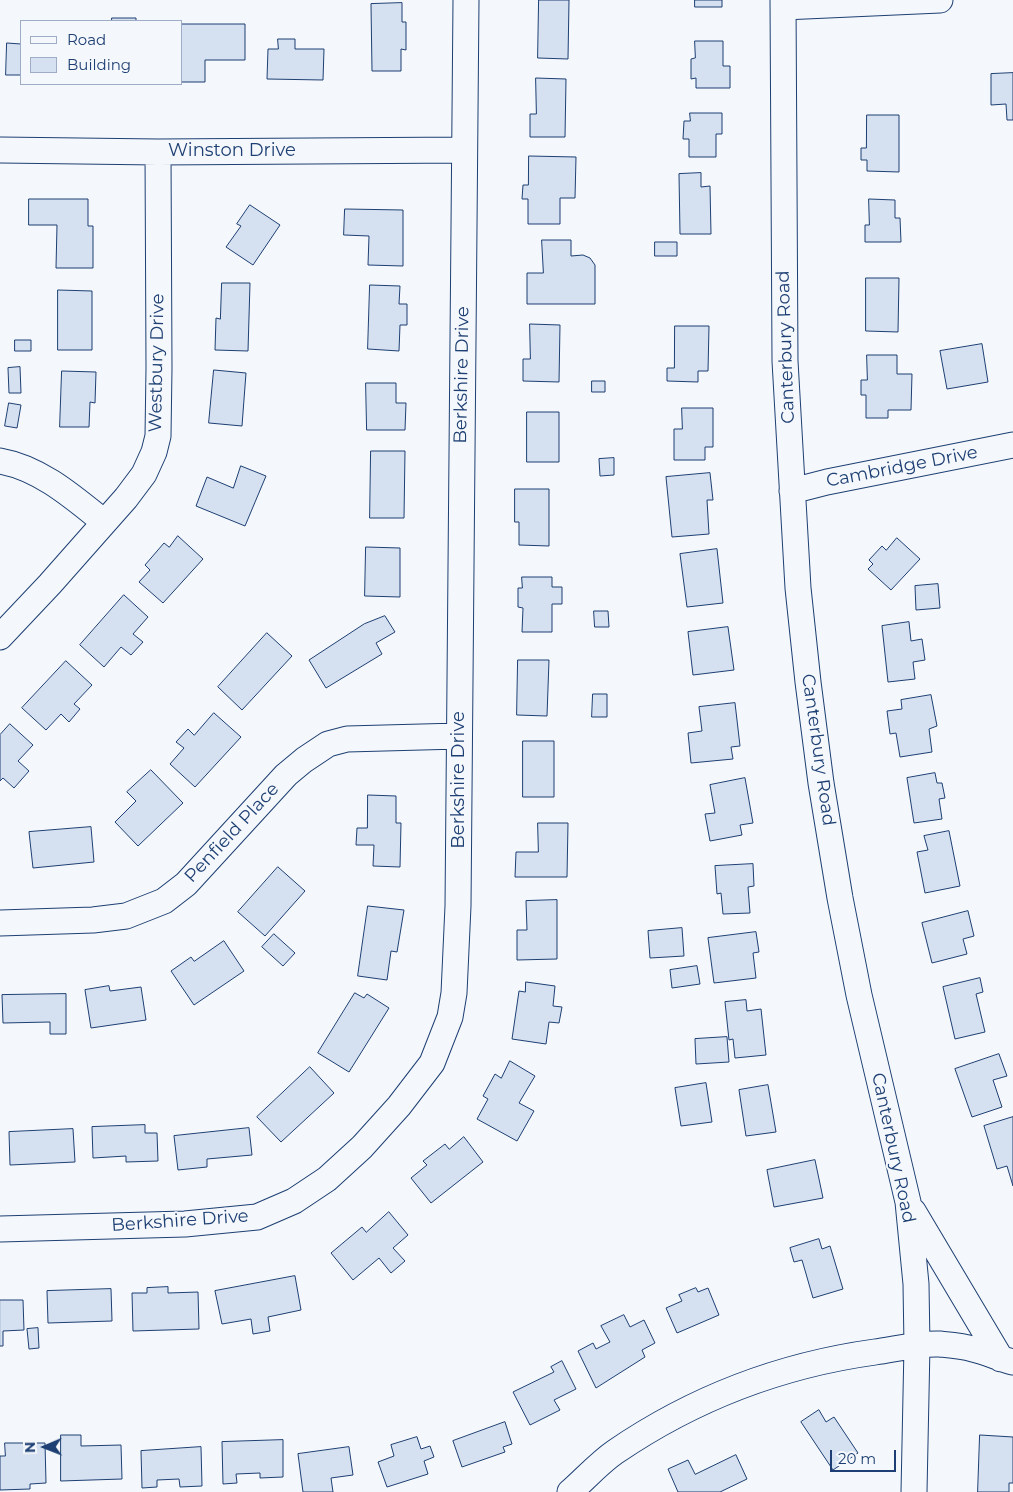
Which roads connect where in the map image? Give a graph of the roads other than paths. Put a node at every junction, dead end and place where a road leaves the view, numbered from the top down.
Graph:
1 (466, 0) edge
2 (940, 0) edge
3 (783, 3) edge
4 (0, 150) edge
5 (464, 150) junction
6 (158, 152) junction
7 (1013, 445) edge
8 (0, 460) edge
9 (792, 491) junction
10 (104, 522) junction
11 (0, 637) edge
12 (459, 736) junction
13 (0, 923) edge
14 (908, 1202) junction
15 (0, 1229) edge
16 (917, 1346) junction
17 (1007, 1361) edge
18 (570, 1492) edge
19 (914, 1492) edge

1 - 5 street, Berkshire Drive
2 - 3 street
3 - 9 street, Canterbury Road
4 - 6 street, Winston Drive
5 - 6 street, Winston Drive
5 - 12 street, Berkshire Drive
6 - 10 street, Westbury Drive
7 - 9 street, Cambridge Drive
8 - 10 street
9 - 14 street, Canterbury Road
10 - 11 street, Westbury Drive
12 - 13 street, Penfield Place
12 - 15 street, Berkshire Drive
14 - 16 street, Canterbury Road
14 - 17 street
16 - 17 street
16 - 18 street
16 - 19 street, Canterbury Road

